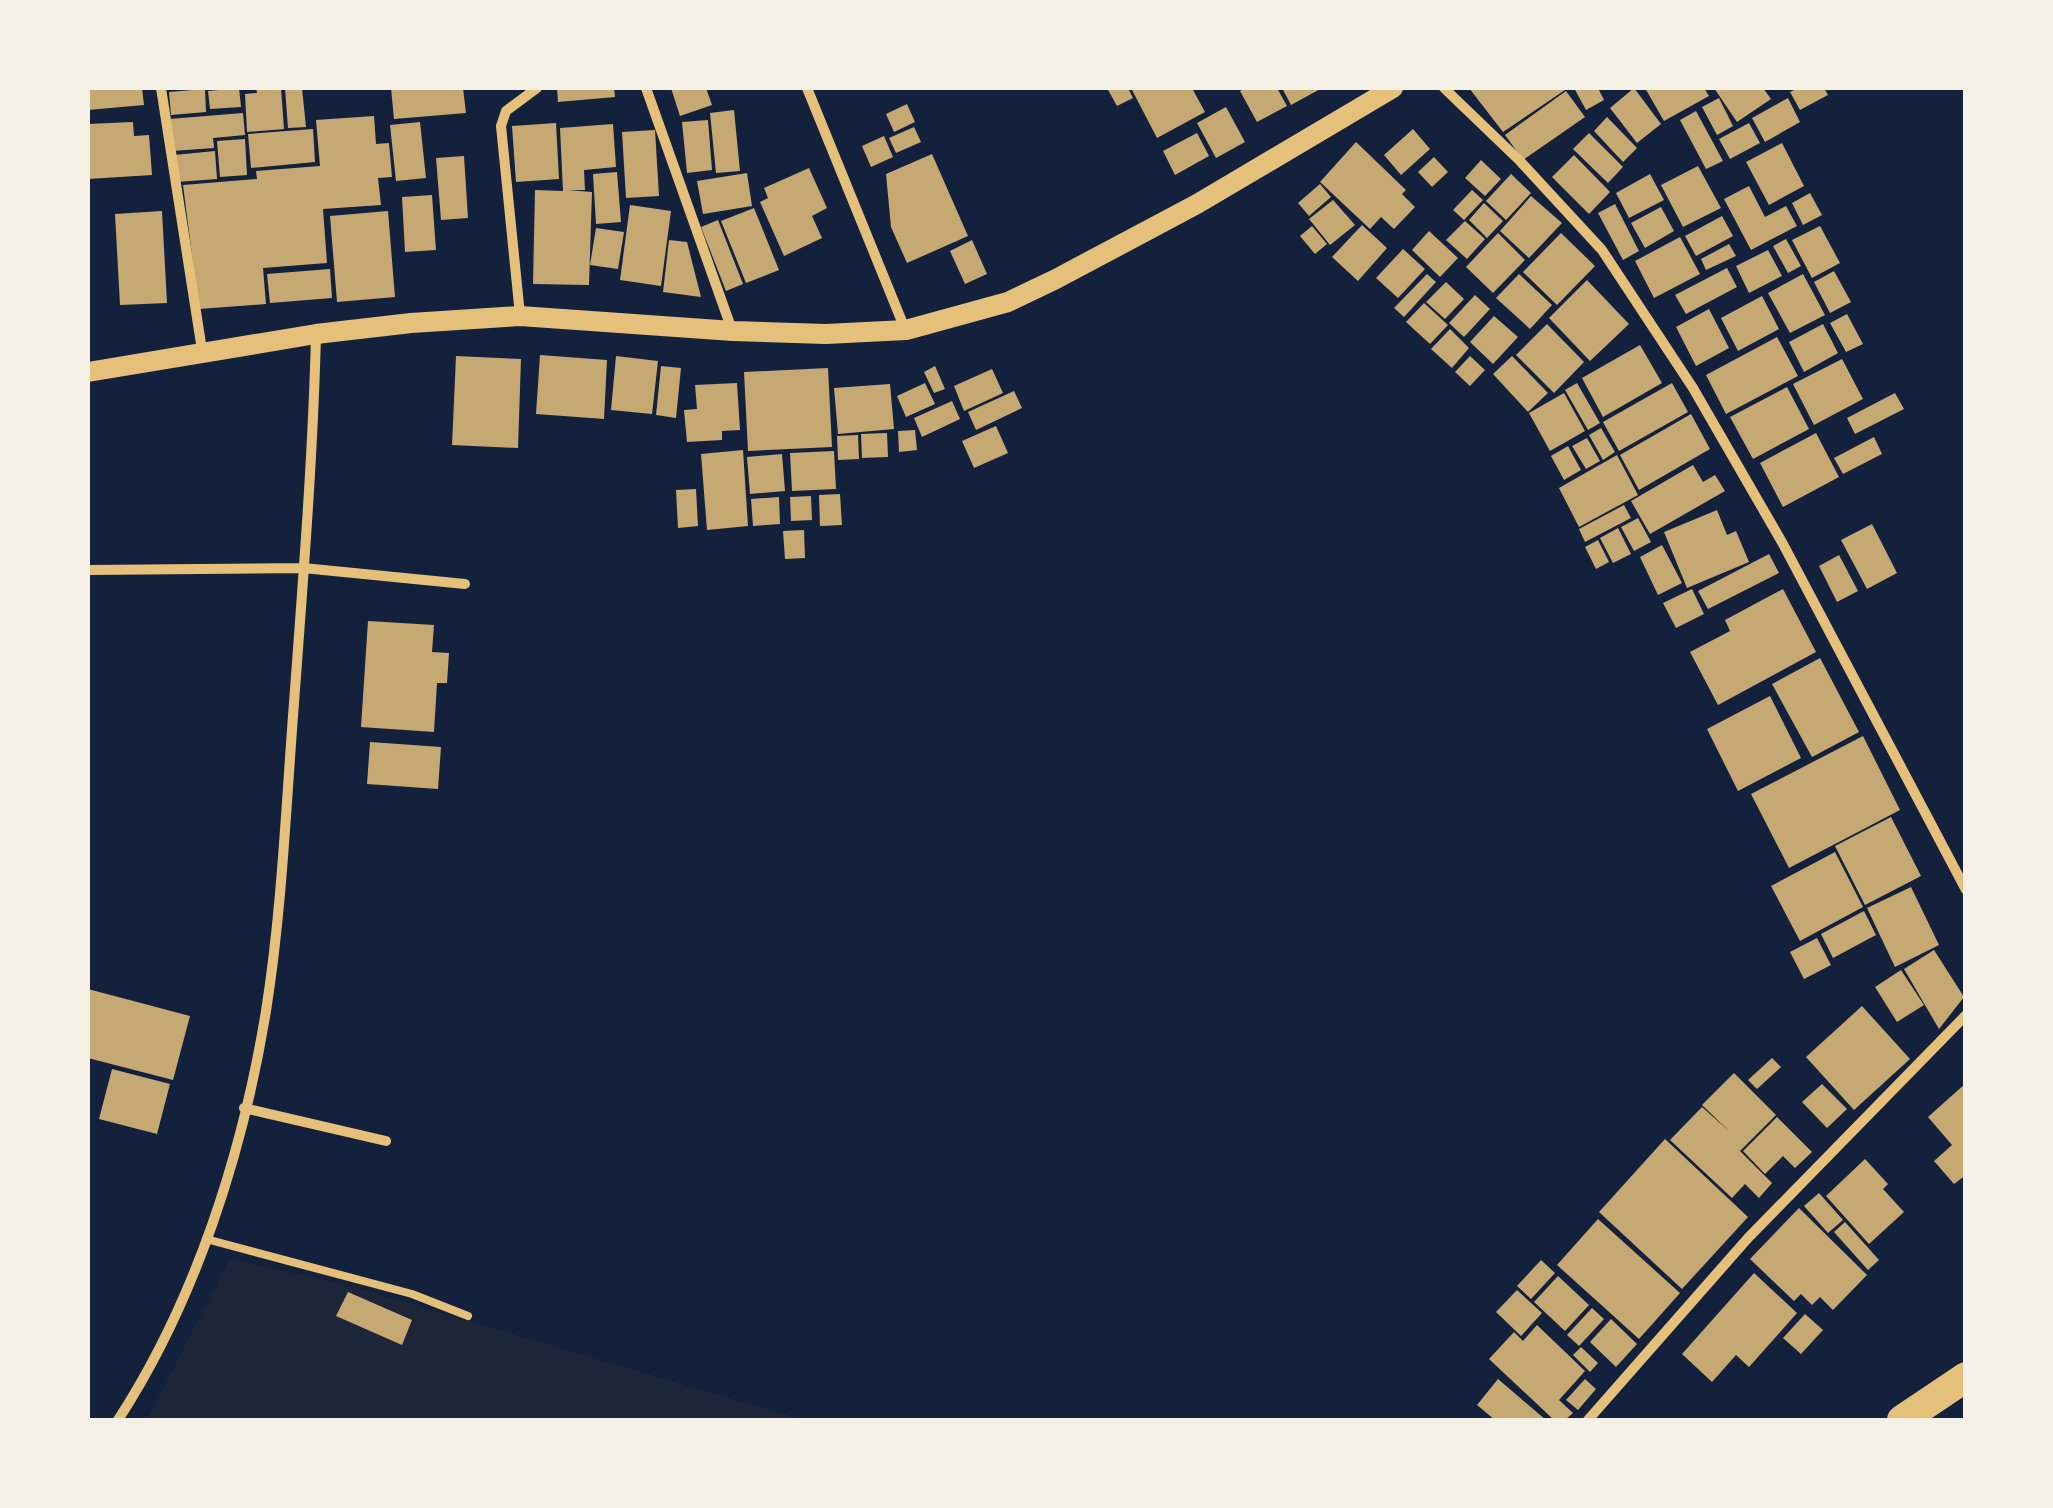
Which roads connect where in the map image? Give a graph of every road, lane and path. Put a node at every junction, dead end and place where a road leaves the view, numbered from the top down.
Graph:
1 (161, 88) edge
2 (536, 88) edge
3 (646, 88) edge
4 (806, 88) edge
5 (1393, 88) edge
6 (1444, 88) edge
7 (520, 316) junction
8 (906, 330) junction
9 (732, 331) junction
10 (316, 334) junction
11 (202, 350) junction
12 (88, 372) edge
13 (303, 568) junction
14 (88, 570) edge
15 (465, 584) dead end
16 (1966, 890) edge
17 (1966, 1016) edge
18 (244, 1108) junction
19 (386, 1142) dead end
20 (206, 1239) junction
21 (468, 1316) dead end
22 (1966, 1376) edge
23 (118, 1420) edge
24 (1588, 1420) edge
25 (1902, 1420) edge

1 - 11 street
2 - 7 street
3 - 9 street
4 - 8 street
5 - 8 main road
6 - 16 street
7 - 9 main road
7 - 10 main road
8 - 9 main road
10 - 11 main road
10 - 13 street
11 - 12 main road
13 - 14 street
13 - 15 street
13 - 18 street
17 - 24 street
18 - 19 street
18 - 20 street
20 - 21 lane
20 - 23 street
22 - 25 highway

